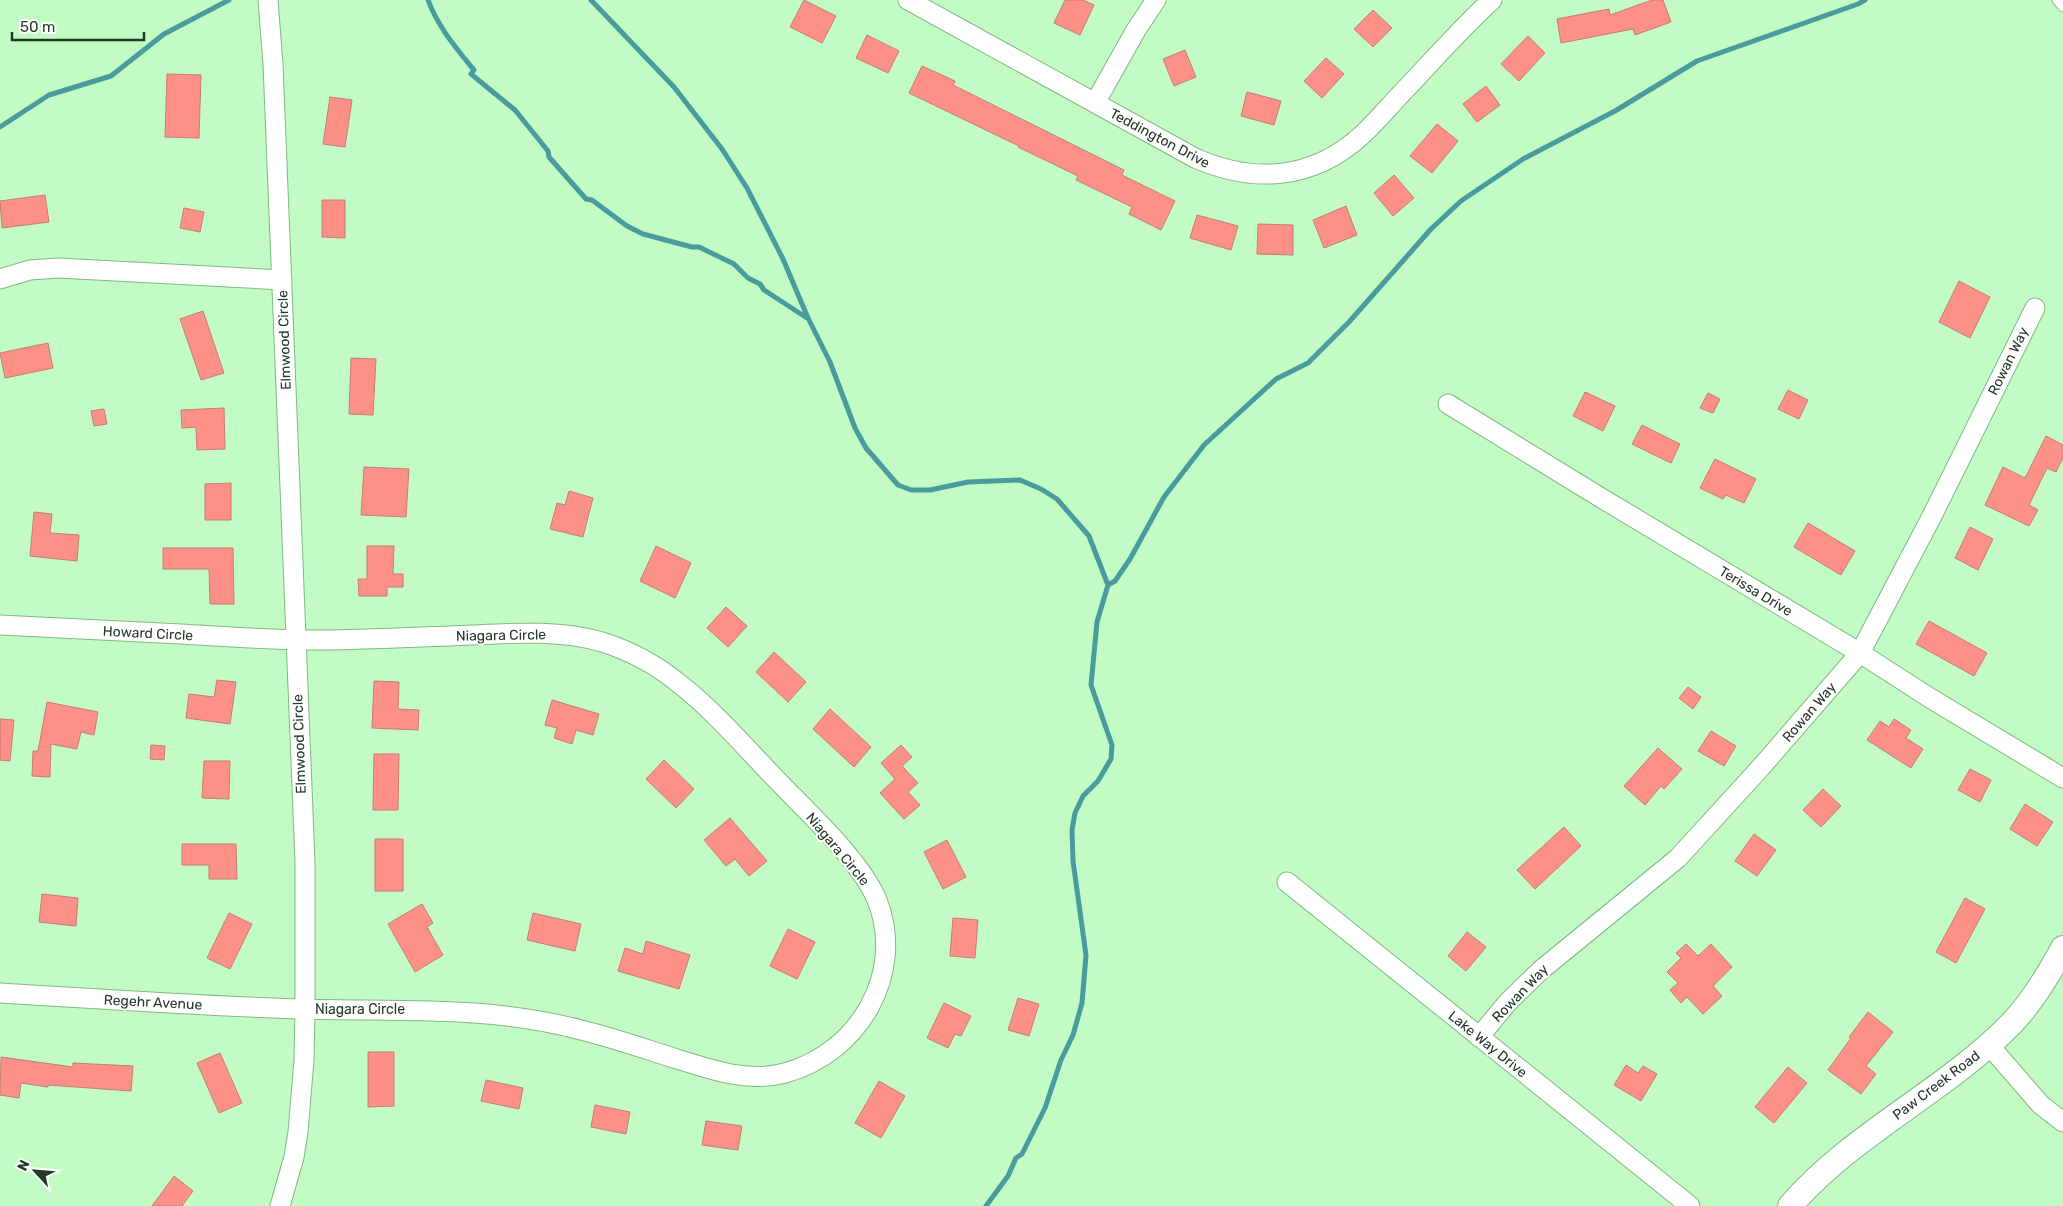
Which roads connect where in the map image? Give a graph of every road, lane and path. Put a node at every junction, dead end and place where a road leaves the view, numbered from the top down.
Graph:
1 (268, 0) edge
2 (908, 0) edge
3 (1156, 0) edge
4 (1492, 0) edge
5 (2057, 0) edge
6 (2063, 6) edge
7 (1095, 103) junction
8 (0, 279) edge
9 (282, 280) junction
10 (2035, 308) dead end
11 (1448, 404) dead end
12 (0, 625) edge
13 (296, 640) junction
14 (1860, 653) junction
15 (2063, 778) edge
16 (1287, 882) dead end
17 (2063, 948) edge
18 (0, 994) edge
19 (306, 1010) junction
20 (1479, 1036) junction
21 (1988, 1044) junction
22 (2063, 1122) edge
23 (280, 1206) edge
24 (1690, 1206) edge
25 (1790, 1206) edge

1 - 9 street, Elmwood Circle
2 - 7 street, Teddington Drive
3 - 7 street
4 - 7 street, Teddington Drive
5 - 6 lane
8 - 9 street, Elmwood Circle
9 - 13 street, Elmwood Circle
10 - 14 street, Rowan Way
11 - 14 street, Terissa Drive
12 - 13 street, Howard Circle
13 - 19 street, Elmwood Circle
13 - 19 street, Niagara Circle
14 - 15 street, Terissa Drive
14 - 20 street, Rowan Way
16 - 20 street, Lake Way Drive
17 - 21 street, Paw Creek Road
18 - 19 street, Regehr Avenue
19 - 23 street, Elmwood Circle
20 - 24 street, Lake Way Drive
21 - 22 street
21 - 25 street, Paw Creek Road

